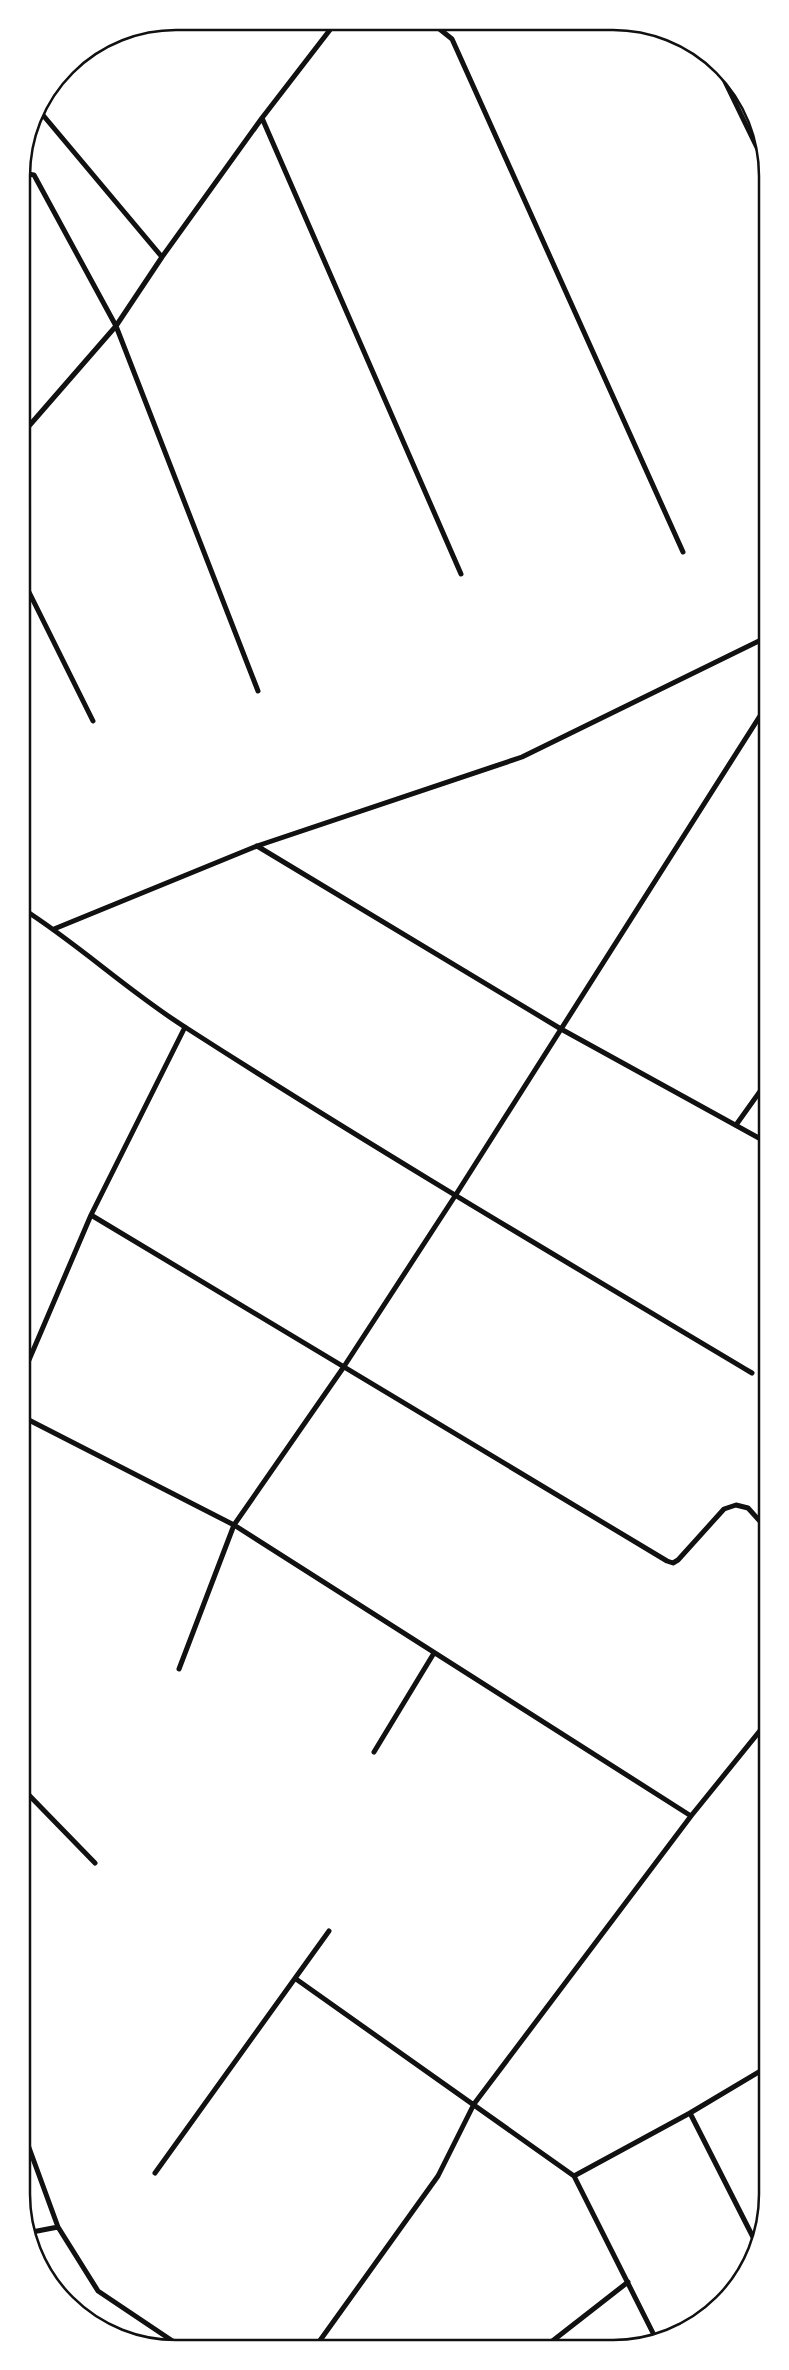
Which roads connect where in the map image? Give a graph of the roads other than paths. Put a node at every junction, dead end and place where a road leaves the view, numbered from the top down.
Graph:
1 (330, 30) edge
2 (441, 30) edge
3 (726, 84) edge
4 (43, 115) edge
5 (262, 118) junction
6 (755, 143) edge
7 (30, 174) edge
8 (162, 257) junction
9 (116, 326) junction
10 (30, 425) edge
11 (683, 552) dead end
12 (461, 574) dead end
13 (30, 594) edge
14 (759, 641) edge
15 (258, 691) dead end
16 (759, 719) edge
17 (93, 721) dead end
18 (257, 846) junction
19 (30, 914) edge
20 (54, 929) junction
21 (185, 1027) junction
22 (561, 1029) junction
23 (759, 1093) edge
24 (736, 1125) junction
25 (759, 1138) edge
26 (455, 1196) junction
27 (91, 1215) junction
28 (30, 1358) edge
29 (343, 1368) junction
30 (752, 1373) dead end
31 (30, 1421) edge
32 (759, 1521) edge
33 (234, 1525) junction
34 (434, 1653) junction
35 (179, 1669) dead end
36 (759, 1732) edge
37 (374, 1752) dead end
38 (30, 1796) edge
39 (691, 1816) junction
40 (95, 1863) dead end
41 (329, 1931) dead end
42 (296, 1979) junction
43 (759, 2072) edge
44 (474, 2104) junction
45 (690, 2113) junction
46 (30, 2150) edge
47 (155, 2174) dead end
48 (574, 2176) junction
49 (58, 2227) junction
50 (35, 2231) edge
51 (753, 2236) edge
52 (628, 2282) junction
53 (653, 2334) edge
54 (171, 2340) edge
55 (320, 2340) edge
56 (554, 2340) edge

1 - 5 street
2 - 11 street
3 - 6 street
4 - 8 street
5 - 8 street
5 - 12 street
7 - 9 street
8 - 9 street
9 - 10 street
9 - 15 street
13 - 17 street
14 - 18 street
16 - 22 street
18 - 20 street
18 - 22 street
19 - 20 street
20 - 21 street
21 - 26 street
21 - 27 street
22 - 24 street
22 - 26 street
23 - 24 street
24 - 25 street
26 - 29 street
26 - 30 street
27 - 28 street
27 - 29 street
29 - 32 street
29 - 33 street
31 - 33 street
33 - 34 street
33 - 35 street
34 - 37 street
34 - 39 street
36 - 39 street
38 - 40 street
39 - 44 street
41 - 42 street
42 - 44 street
42 - 47 street
43 - 45 street
44 - 48 street
44 - 55 street
45 - 48 street
45 - 51 street
46 - 49 street
48 - 52 street
49 - 50 street
49 - 54 street
52 - 53 street
52 - 56 street

